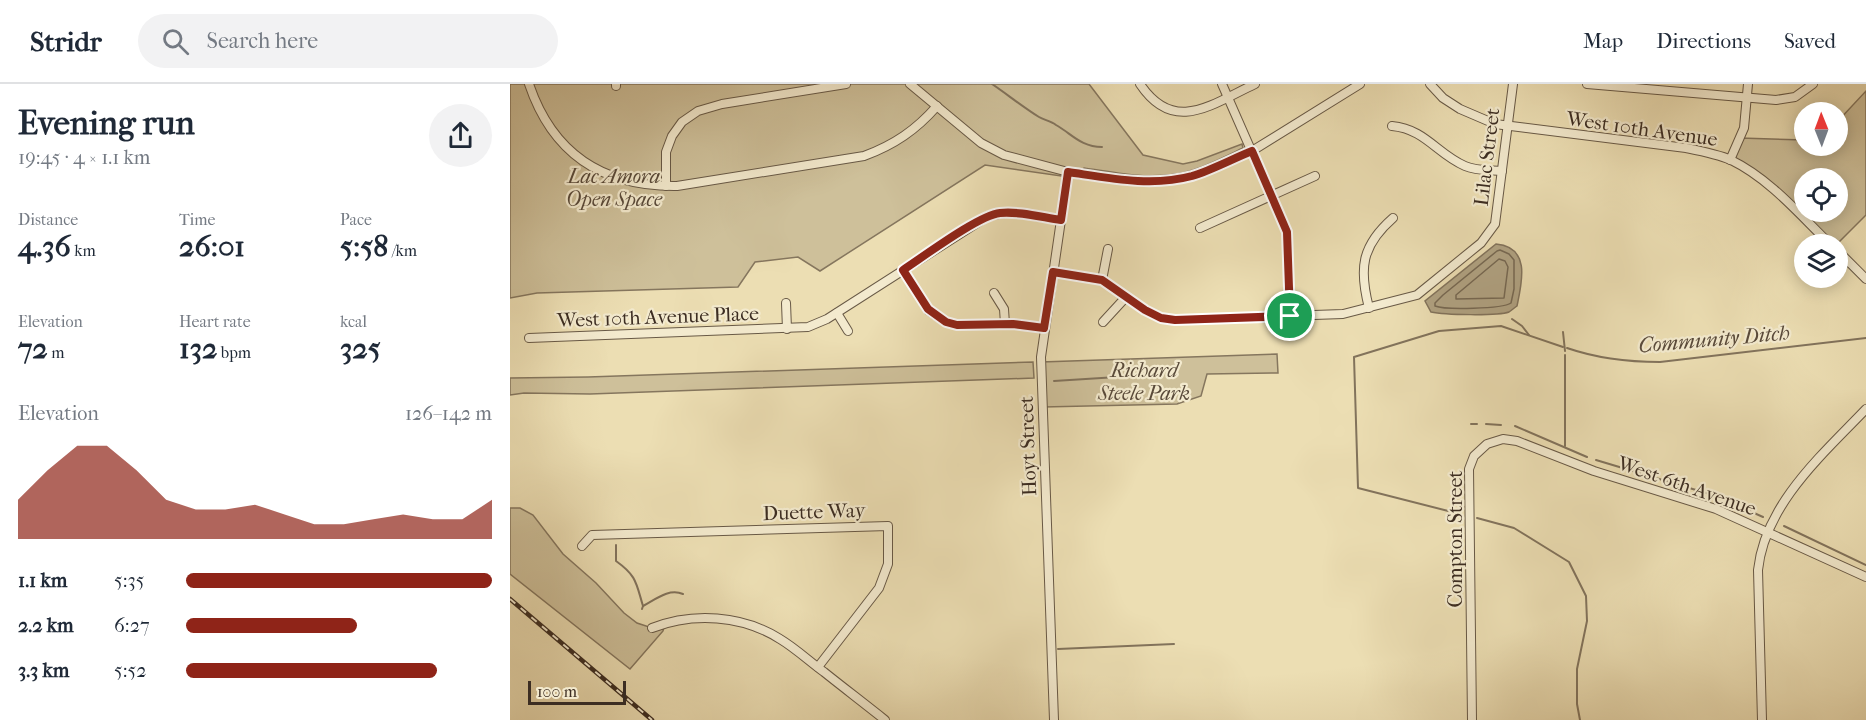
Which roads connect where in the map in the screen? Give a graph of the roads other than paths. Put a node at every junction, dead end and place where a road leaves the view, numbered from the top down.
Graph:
1 (529, 84) edge
2 (846, 84) edge
3 (910, 84) edge
4 (1140, 84) edge
5 (1222, 84) edge
6 (1255, 84) edge
7 (1360, 84) edge
8 (1430, 84) edge
9 (1513, 84) edge
10 (1587, 84) edge
11 (1597, 84) edge
12 (1748, 84) edge
13 (1813, 84) edge
14 (1671, 87) edge
15 (1227, 97) junction
16 (1747, 97) junction
17 (937, 106) junction
18 (1392, 126) dead end
19 (1506, 126) junction
20 (1252, 151) junction
21 (1730, 160) junction
22 (1502, 171) junction
23 (1068, 172) junction
24 (1315, 176) dead end
25 (666, 186) junction
26 (1272, 195) junction
27 (1393, 218) dead end
28 (1061, 220) junction
29 (1200, 228) dead end
30 (1820, 234) edge
31 (1108, 249) dead end
32 (1848, 261) edge
33 (903, 270) junction
34 (1053, 272) junction
35 (1866, 279) edge
36 (1102, 280) junction
37 (994, 293) dead end
38 (1126, 297) junction
39 (786, 303) dead end
40 (1370, 308) junction
41 (837, 313) junction
42 (1290, 316) junction
43 (1103, 322) dead end
44 (1005, 324) junction
45 (1044, 328) junction
46 (787, 329) junction
47 (848, 331) dead end
48 (529, 338) dead end
49 (1866, 409) edge
50 (1562, 459) joint
51 (1770, 532) junction
52 (582, 546) dead end
53 (1866, 577) edge
54 (652, 628) dead end
55 (818, 668) junction
56 (885, 720) edge
57 (1054, 720) edge
58 (1472, 720) edge
59 (1762, 720) edge

1 - 25 street
2 - 25 street
3 - 17 street
4 - 15 street
5 - 15 street
6 - 15 street
7 - 20 street
8 - 19 street, West 10th Avenue
9 - 19 street, Lilac Street
10 - 11 street
11 - 14 street
12 - 16 street
13 - 16 street
14 - 16 street
15 - 20 street
16 - 21 street
17 - 23 street
17 - 25 street
18 - 22 street
19 - 21 street, West 10th Avenue
19 - 22 street, Lilac Street
20 - 23 street
20 - 26 street
21 - 30 street, West 10th Avenue
22 - 40 street, Lilac Street
23 - 28 street, Hoyt Street
24 - 26 street
26 - 29 street
26 - 42 street
27 - 40 street
28 - 33 street, West 10th Avenue Place
28 - 34 street, Hoyt Street
31 - 36 street
32 - 35 street
33 - 41 street, West 10th Avenue Place
33 - 44 street
34 - 36 street, Lilac Street
34 - 45 street, Hoyt Street
36 - 38 street, Lilac Street
37 - 44 street
38 - 42 street, Lilac Street
38 - 43 street
39 - 46 street, West 10th Avenue Place
40 - 42 street, Lilac Street
41 - 46 street, West 10th Avenue Place
41 - 47 street
44 - 45 street
45 - 57 street, Hoyt Street
46 - 48 street, West 10th Avenue Place
49 - 51 street
50 - 51 street, West 6th Avenue
50 - 58 street, Compton Street
51 - 53 street, West 6th Avenue
51 - 59 street
52 - 55 street, Duette Way
54 - 55 street
55 - 56 street

